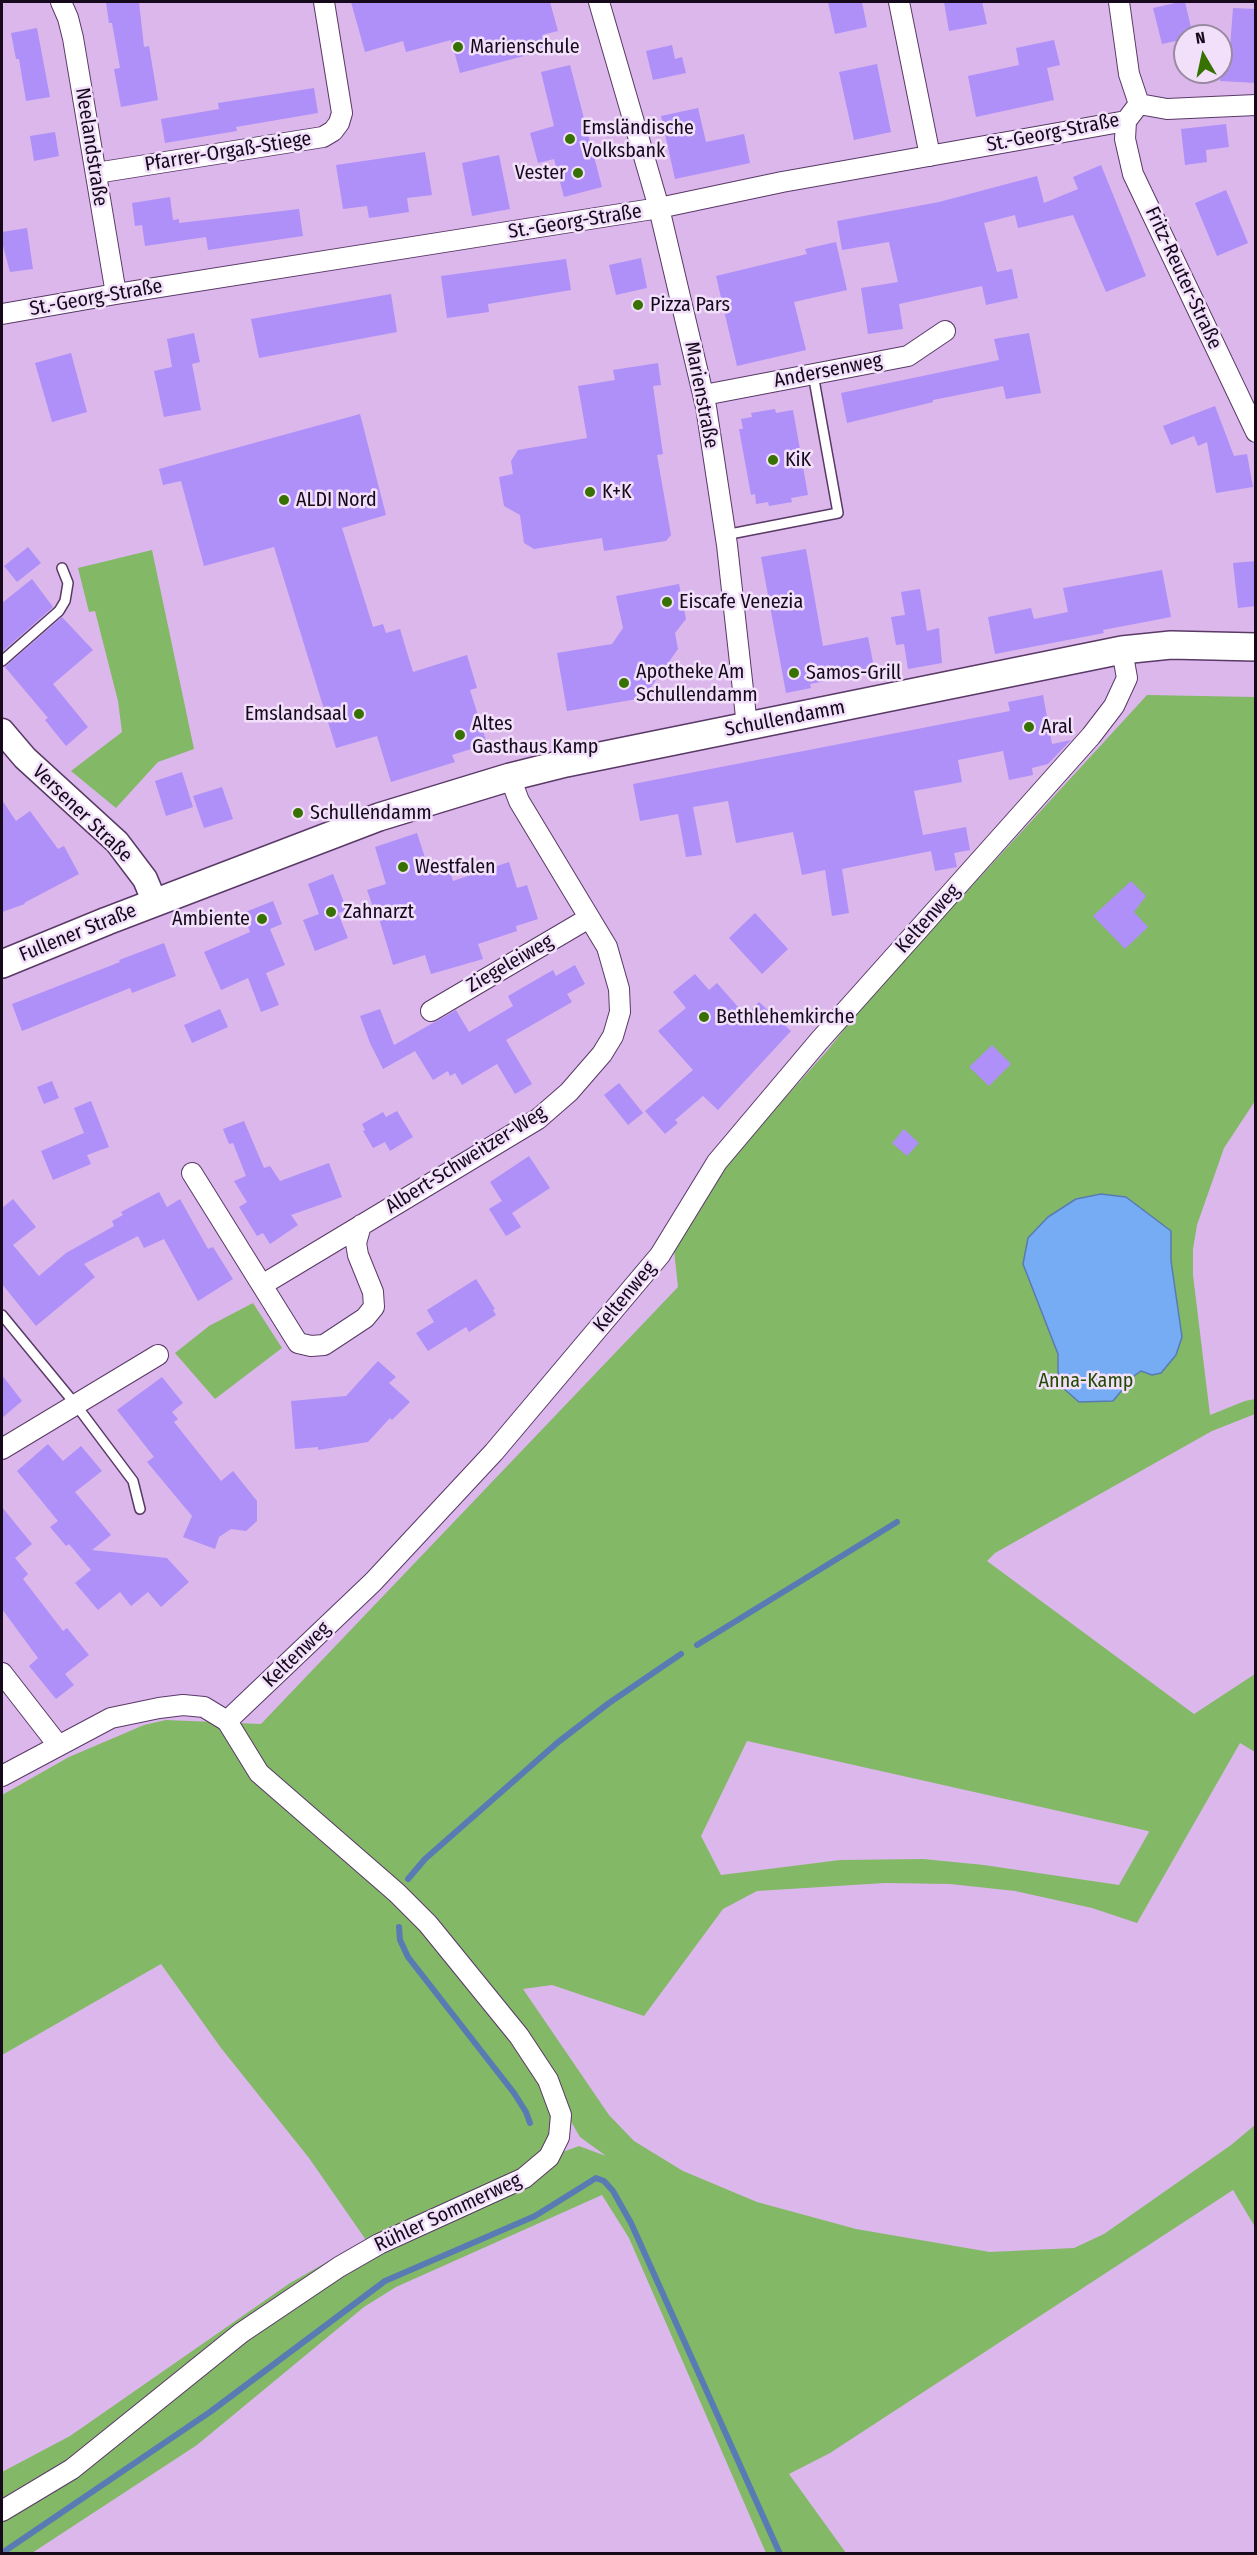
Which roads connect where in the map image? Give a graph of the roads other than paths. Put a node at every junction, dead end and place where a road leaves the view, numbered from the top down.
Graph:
1 (61, 2) edge
2 (324, 2) edge
3 (599, 2) edge
4 (899, 2) edge
5 (1119, 2) edge
6 (1139, 104) junction
7 (1256, 105) edge
8 (1126, 121) junction
9 (930, 156) junction
10 (96, 174) junction
11 (659, 208) junction
12 (116, 294) junction
13 (2, 314) edge
14 (945, 331) dead end
15 (813, 374) junction
16 (704, 395) junction
17 (1251, 409) edge
18 (1256, 432) edge
19 (725, 535) junction
20 (62, 568) dead end
21 (1256, 647) edge
22 (1122, 650) junction
23 (2, 661) edge
24 (747, 726) junction
25 (2, 731) edge
26 (510, 777) junction
27 (155, 903) junction
28 (589, 918) junction
29 (2, 964) edge
30 (431, 1011) dead end
31 (192, 1173) dead end
32 (361, 1225) junction
33 (262, 1286) junction
34 (2, 1315) edge
35 (158, 1355) dead end
36 (76, 1405) junction
37 (2, 1449) edge
38 (140, 1509) dead end
39 (2, 1673) edge
40 (227, 1721) junction
41 (58, 1745) junction
42 (2, 1776) edge
43 (2, 2511) edge

1 - 10 street, Neelandstraße
2 - 10 street, Pfarrer-Orgaß-Stiege
3 - 11 street, Marienstraße
4 - 9 street
5 - 6 street
6 - 7 street
6 - 8 street, St.-Georg-Straße
8 - 9 street, St.-Georg-Straße
8 - 17 street, Fritz-Reuter-Straße
9 - 11 street, St.-Georg-Straße
10 - 12 street, Neelandstraße
11 - 12 street, St.-Georg-Straße
11 - 16 street, Marienstraße
12 - 13 street, St.-Georg-Straße
14 - 15 street, Andersenweg
15 - 16 street, Andersenweg
15 - 19 lane
16 - 19 street, Marienstraße
17 - 18 street, Fritz-Reuter-Straße
19 - 24 street, Marienstraße
20 - 23 lane
21 - 22 main road, Schullendamm
22 - 24 main road, Schullendamm
22 - 40 street, Keltenweg
24 - 26 main road, Schullendamm
25 - 27 street, Versener Straße
26 - 27 main road, Schullendamm
26 - 28 street, Albert-Schweitzer-Weg
27 - 29 main road, Fullener Straße
28 - 30 street, Ziegeleiweg
28 - 32 street, Albert-Schweitzer-Weg
31 - 33 street
32 - 33 street, Albert-Schweitzer-Weg
32 - 33 street
34 - 36 lane
35 - 36 street
36 - 37 street
36 - 38 lane
39 - 41 street
40 - 41 street
40 - 43 street, Rühler Sommerweg
41 - 42 street

